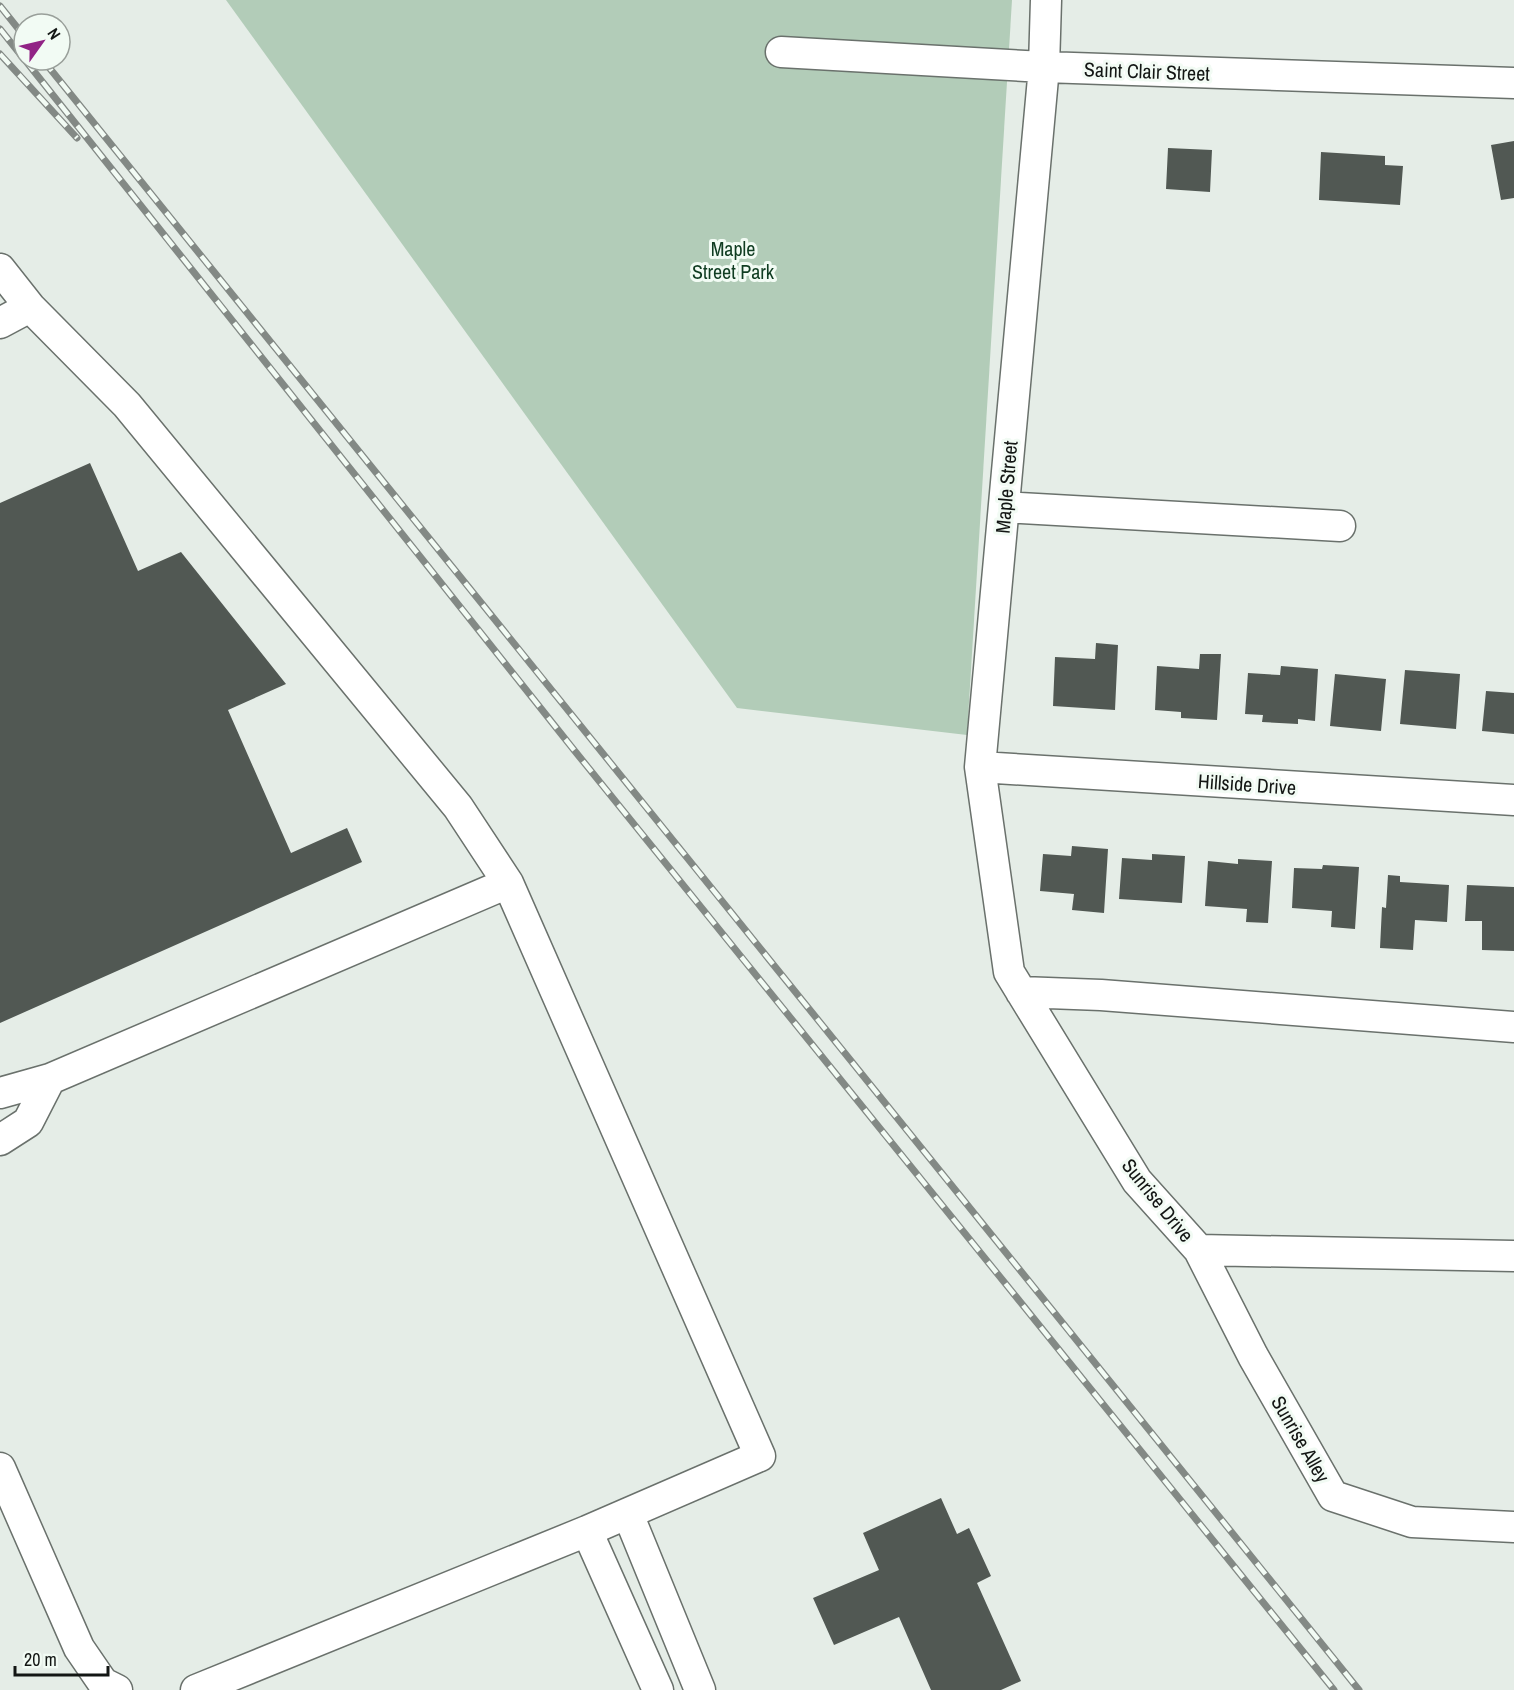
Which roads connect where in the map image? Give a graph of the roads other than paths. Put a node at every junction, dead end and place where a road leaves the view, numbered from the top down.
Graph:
1 (1046, 0) edge
2 (781, 52) dead end
3 (1044, 67) junction
4 (1514, 83) edge
5 (0, 269) edge
6 (30, 307) junction
7 (0, 323) edge
8 (1004, 507) junction
9 (1340, 526) dead end
10 (980, 767) junction
11 (1514, 800) edge
12 (508, 883) junction
13 (1015, 982) junction
14 (1514, 1027) edge
15 (51, 1079) junction
16 (0, 1092) edge
17 (0, 1140) edge
18 (1199, 1250) junction
19 (1514, 1256) edge
20 (0, 1468) edge
21 (628, 1514) junction
22 (1514, 1527) edge
23 (586, 1531) junction
24 (117, 1690) edge
25 (196, 1690) edge
26 (658, 1690) edge
27 (700, 1690) edge

1 - 3 street, Maple Street
2 - 3 street, Saint Clair Street
3 - 4 street, Saint Clair Street
3 - 8 street, Maple Street
5 - 6 street
6 - 7 street
6 - 12 street
8 - 9 street
8 - 10 street, Maple Street
10 - 11 street, Hillside Drive
10 - 13 street, Maple Street
12 - 15 street
12 - 21 street
13 - 14 street
13 - 18 street, Sunrise Drive
15 - 16 street
15 - 17 street
18 - 19 street, Sunrise Drive
18 - 22 street, Sunrise Alley
20 - 24 street
21 - 23 street
21 - 27 street
23 - 25 street
23 - 26 street

